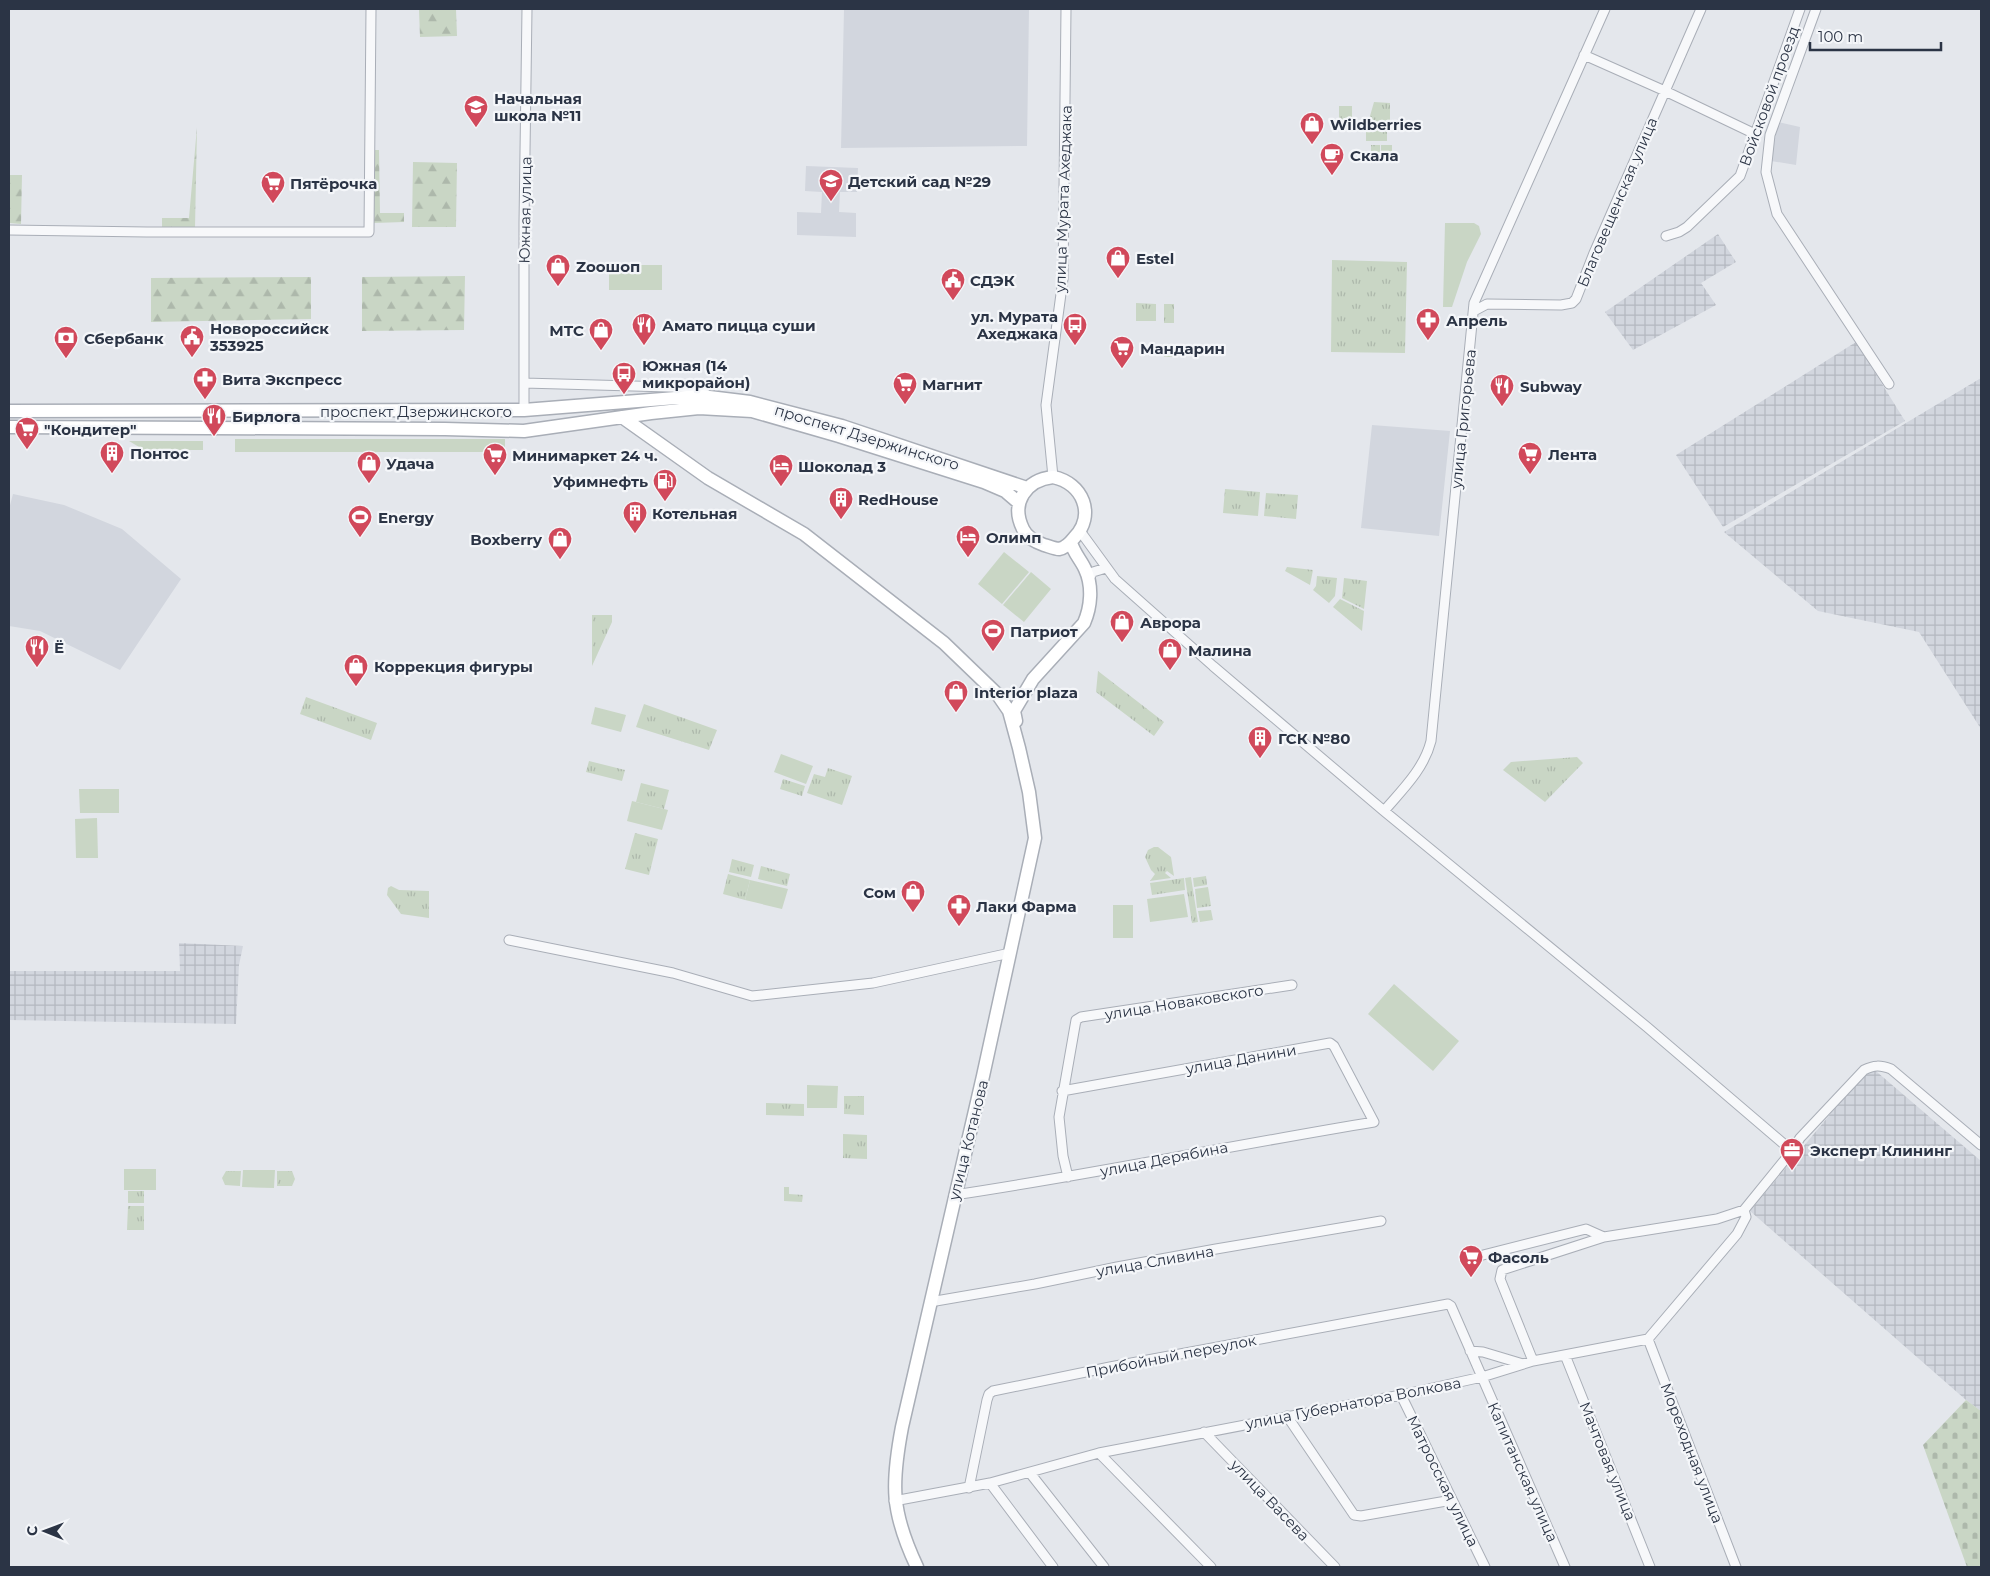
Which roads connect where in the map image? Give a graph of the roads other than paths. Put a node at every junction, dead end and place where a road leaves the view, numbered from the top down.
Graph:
1 (371, 9) edge
2 (527, 9) edge
3 (1066, 9) edge
4 (1605, 9) edge
5 (1702, 9) edge
6 (1800, 9) edge
7 (1816, 9) edge
8 (1584, 55) junction
9 (1665, 91) junction
10 (1755, 134) junction
11 (9, 230) edge
12 (1666, 236) dead end
13 (1474, 311) junction
14 (524, 383) junction
15 (1889, 384) dead end
16 (705, 388) dead end
17 (524, 410) junction
18 (12, 411) edge
19 (638, 415) junction
20 (622, 417) junction
21 (13, 427) edge
22 (640, 429) junction
23 (524, 431) junction
24 (1053, 477) junction
25 (1028, 488) junction
26 (1020, 504) junction
27 (1080, 531) junction
28 (1071, 542) junction
29 (1059, 549) junction
30 (1106, 568) junction
31 (1089, 578) junction
32 (998, 695) junction
33 (1013, 698) junction
34 (1009, 711) junction
35 (1029, 792) junction
36 (1384, 812) junction
37 (509, 940) dead end
38 (1010, 953) junction
39 (1292, 985) dead end
40 (1062, 1091) junction
41 (1374, 1122) joint
42 (1981, 1146) edge
43 (1792, 1151) junction
44 (1068, 1177) junction
45 (954, 1195) junction
46 (1745, 1209) junction
47 (1381, 1222) dead end
48 (1604, 1238) junction
49 (1483, 1255) dead end
50 (930, 1302) junction
51 (1448, 1304) joint
52 (1648, 1339) junction
53 (1470, 1351) junction
54 (1566, 1355) junction
55 (1533, 1361) junction
56 (1523, 1364) junction
57 (1482, 1377) junction
58 (1401, 1394) junction
59 (1287, 1416) junction
60 (1204, 1432) junction
61 (1099, 1454) junction
62 (1030, 1473) junction
63 (990, 1483) junction
64 (969, 1488) junction
65 (1452, 1500) junction
66 (894, 1501) junction
67 (917, 1567) edge
68 (1053, 1567) edge
69 (1104, 1567) edge
70 (1211, 1567) edge
71 (1335, 1567) edge
72 (1485, 1567) edge
73 (1565, 1567) edge
74 (1650, 1567) edge
75 (1736, 1567) edge

1 - 11 street
2 - 14 street, Южная улица
3 - 24 street, улица Мурата Ахеджака
4 - 8 street, улица Григорьева
5 - 9 street, Благовещенская улица
6 - 10 street, Войсковой проезд
7 - 15 street
8 - 9 street
8 - 13 street, улица Григорьева
9 - 10 street
9 - 13 street, Благовещенская улица
10 - 12 street, Войсковой проезд
13 - 36 street, улица Григорьева
14 - 16 street
14 - 17 street, Южная улица
17 - 18 street, проспект Дзержинского
17 - 23 street, проспект Дзержинского
17 - 25 street, проспект Дзержинского
18 - 21 street
19 - 20 street, проспект Дзержинского
19 - 22 street
19 - 26 street, проспект Дзержинского
20 - 22 street
20 - 23 street, проспект Дзержинского
21 - 23 street, проспект Дзержинского
22 - 32 street
24 - 25 street
24 - 27 street
25 - 26 street
26 - 29 street
27 - 28 street
27 - 30 street
28 - 29 street
28 - 31 street
29 - 33 street
30 - 31 street
30 - 36 street
31 - 35 street
32 - 33 street
32 - 34 street
33 - 34 street
34 - 35 street, улица Котанова
35 - 38 street, улица Котанова
36 - 43 street
37 - 38 street
38 - 45 street, улица Котанова
39 - 40 street, улица Новаковского
40 - 41 street, улица Данини
40 - 44 street
41 - 44 street, улица Дерябина
42 - 43 street
43 - 46 street
44 - 45 street, улица Дерябина
45 - 50 street, улица Котанова
46 - 48 street
46 - 52 street
47 - 50 street, улица Сливина
48 - 49 street
48 - 55 street
50 - 66 street, улица Котанова
51 - 53 street, Капитанская улица
51 - 64 street, Прибойный переулок
52 - 54 street, улица Губернатора Волкова
52 - 75 street, Мореходная улица
53 - 56 street
53 - 57 street, Капитанская улица
54 - 55 street, улица Губернатора Волкова
54 - 74 street, Мачтовая улица
55 - 56 street, улица Губернатора Волкова
56 - 57 street, улица Губернатора Волкова
57 - 58 street, улица Губернатора Волкова
57 - 73 street, Капитанская улица
58 - 59 street, улица Губернатора Волкова
58 - 65 street, Матросская улица
59 - 60 street, улица Губернатора Волкова
59 - 65 street
60 - 61 street, улица Губернатора Волкова
60 - 71 street, улица Васева
61 - 62 street, улица Губернатора Волкова
61 - 70 street
62 - 63 street, улица Губернатора Волкова
62 - 69 street
63 - 64 street, улица Губернатора Волкова
63 - 68 street
64 - 66 street, улица Губернатора Волкова
65 - 72 street, Матросская улица
66 - 67 street, улица Котанова

